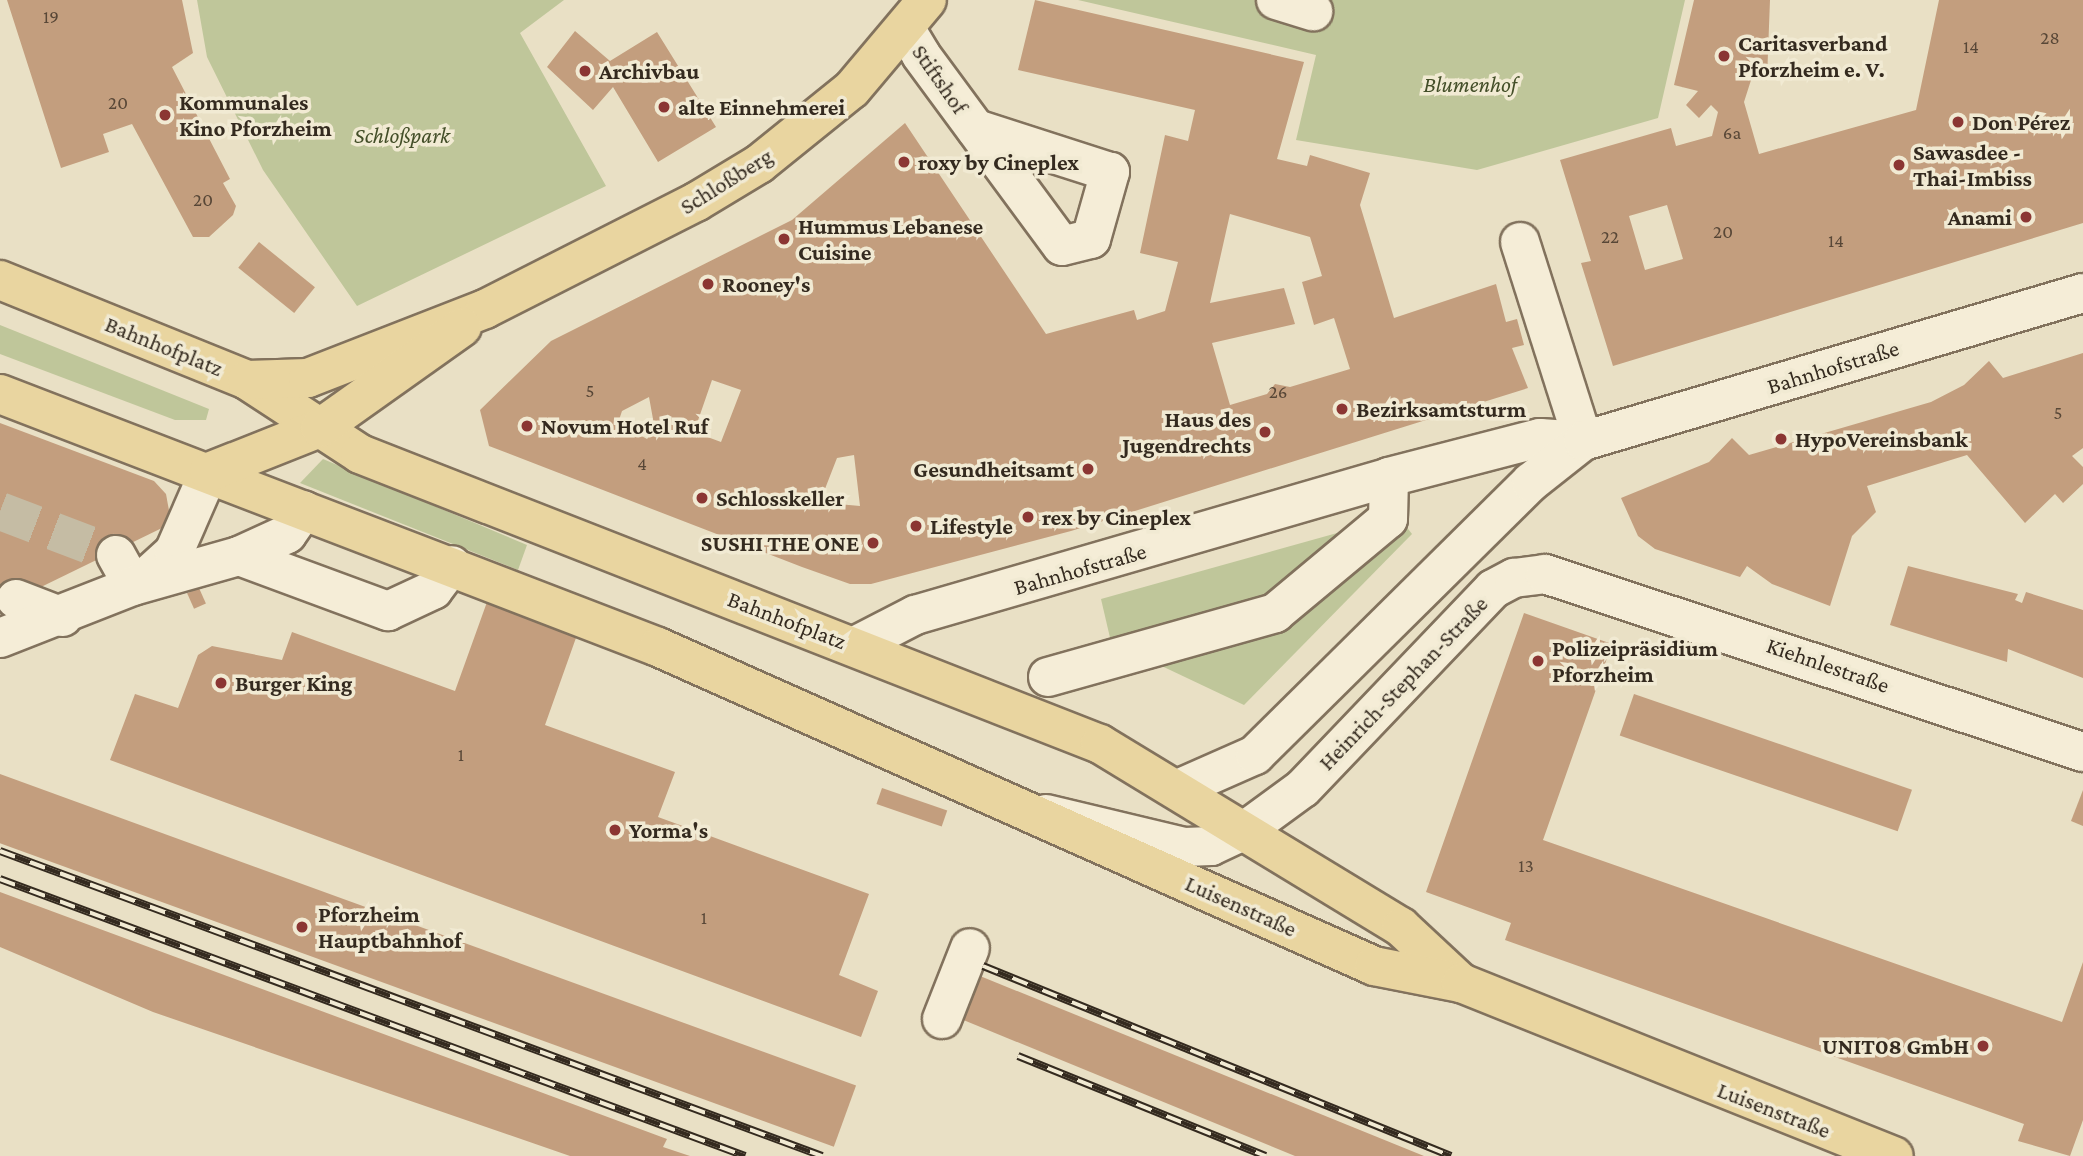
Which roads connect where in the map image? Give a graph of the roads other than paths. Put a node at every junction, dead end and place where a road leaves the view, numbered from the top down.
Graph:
1 (1276, 0) edge
2 (1313, 11) dead end
3 (916, 14) edge
4 (976, 129) dead end
5 (1520, 242) dead end
6 (4, 281) edge
7 (2083, 293) edge
8 (485, 309) junction
9 (247, 380) junction
10 (0, 394) edge
11 (320, 428) junction
12 (1583, 442) junction
13 (209, 472) junction
14 (1390, 477) junction
15 (304, 510) junction
16 (1492, 521) junction
17 (239, 556) junction
18 (452, 565) junction
19 (124, 570) junction
20 (1572, 586) joint
21 (1493, 589) junction
22 (16, 599) dead end
23 (63, 617) junction
24 (0, 638) edge
25 (855, 646) junction
26 (1048, 677) dead end
27 (2083, 752) edge
28 (1255, 755) junction
29 (1178, 789) junction
30 (1027, 811) junction
31 (1247, 829) junction
32 (970, 948) dead end
33 (1461, 983) junction
34 (942, 1018) dead end
35 (1894, 1156) edge

1 - 2 street
3 - 4 street, Stiftshof
3 - 8 main road, Schloßberg
5 - 12 street
6 - 9 main road, Bahnhofplatz
7 - 12 street, Bahnhofstraße
8 - 9 main road, Schloßberg
8 - 11 main road, Schloßberg
9 - 11 main road, Bahnhofplatz
10 - 13 main road
11 - 13 main road
11 - 25 main road, Bahnhofplatz
12 - 14 street, Bahnhofstraße
12 - 16 street, Bahnhofstraße
13 - 15 main road
13 - 19 street
14 - 25 street, Bahnhofstraße
14 - 26 street
15 - 17 street
15 - 18 main road
16 - 21 street
16 - 28 street, Bahnhofstraße
17 - 18 street
17 - 19 street
18 - 30 main road
19 - 23 street
20 - 21 street, Heinrich-Stephan-Straße
20 - 27 street, Kiehnlestraße
21 - 31 street, Heinrich-Stephan-Straße
22 - 23 street
23 - 24 street
25 - 29 main road, Bahnhofplatz
28 - 29 street, Bahnhofstraße
28 - 31 street, Bahnhofstraße
29 - 31 main road, Bahnhofplatz
30 - 31 street
30 - 33 main road, Luisenstraße
31 - 33 main road, Luisenstraße
32 - 34 street
33 - 35 main road, Luisenstraße

